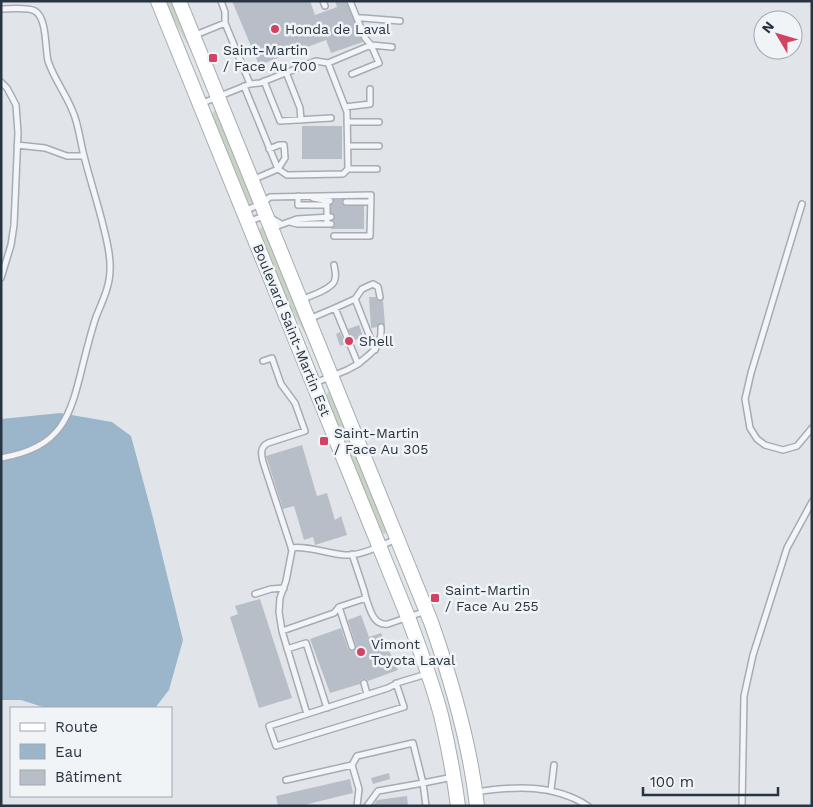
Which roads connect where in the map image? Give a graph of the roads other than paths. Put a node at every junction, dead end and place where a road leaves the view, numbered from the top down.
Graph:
1 (158, 1) edge
2 (179, 1) edge
3 (221, 1) edge
4 (350, 1) edge
5 (1, 9) edge
6 (357, 18) junction
7 (400, 21) dead end
8 (225, 23) junction
9 (193, 36) junction
10 (371, 45) junction
11 (392, 47) dead end
12 (328, 63) junction
13 (286, 72) junction
14 (352, 74) dead end
15 (264, 81) junction
16 (1, 82) edge
17 (250, 84) junction
18 (244, 86) junction
19 (370, 89) dead end
20 (218, 97) junction
21 (200, 104) junction
22 (345, 107) junction
23 (331, 118) dead end
24 (301, 120) junction
25 (348, 122) junction
26 (379, 122) dead end
27 (17, 146) junction
28 (348, 146) junction
29 (379, 146) dead end
30 (269, 148) junction
31 (84, 156) junction
32 (278, 169) junction
33 (348, 169) junction
34 (377, 169) dead end
35 (251, 180) junction
36 (298, 196) junction
37 (306, 196) junction
38 (330, 201) dead end
39 (346, 202) dead end
40 (371, 202) junction
41 (802, 204) dead end
42 (246, 217) junction
43 (329, 217) junction
44 (270, 218) junction
45 (289, 222) junction
46 (334, 236) dead end
47 (334, 265) dead end
48 (1, 278) edge
49 (380, 297) dead end
50 (355, 299) junction
51 (300, 300) junction
52 (335, 308) junction
53 (308, 320) junction
54 (381, 327) dead end
55 (374, 350) junction
56 (263, 361) dead end
57 (358, 364) junction
58 (331, 377) junction
59 (314, 383) junction
60 (812, 428) edge
61 (1, 458) edge
62 (812, 502) edge
63 (398, 539) junction
64 (380, 546) junction
65 (291, 548) junction
66 (352, 554) junction
67 (284, 588) junction
68 (255, 594) dead end
69 (366, 598) junction
70 (339, 608) junction
71 (426, 610) junction
72 (408, 617) junction
73 (282, 631) junction
74 (352, 647) dead end
75 (288, 649) junction
76 (428, 673) junction
77 (364, 683) dead end
78 (396, 684) junction
79 (367, 694) junction
80 (327, 708) junction
81 (307, 714) junction
82 (352, 765) junction
83 (554, 765) dead end
84 (453, 777) junction
85 (286, 780) dead end
86 (423, 783) junction
87 (551, 790) junction
88 (476, 799) edge
89 (357, 806) edge
90 (367, 806) edge
91 (426, 806) edge
92 (458, 806) edge
93 (588, 806) edge
94 (742, 806) edge

1 - 21 main road, Boulevard Saint-Martin Est
2 - 9 main road, Boulevard Saint-Martin Est
3 - 8 lane
4 - 6 lane
5 - 31 lane
6 - 7 lane
6 - 10 lane
8 - 9 lane
8 - 17 lane
9 - 20 main road, Boulevard Saint-Martin Est
10 - 11 lane
10 - 12 lane
10 - 14 lane
12 - 13 lane
12 - 22 lane
13 - 15 lane
13 - 24 lane
15 - 17 lane
15 - 24 lane
16 - 27 lane
17 - 18 lane
18 - 20 lane
18 - 30 lane
19 - 22 lane
20 - 21 lane
20 - 35 main road, Boulevard Saint-Martin Est
21 - 42 main road, Boulevard Saint-Martin Est
22 - 25 lane
23 - 24 lane
25 - 26 lane
25 - 28 lane
27 - 31 lane
27 - 48 lane
28 - 29 lane
28 - 33 lane
30 - 32 lane
30 - 32 lane
31 - 61 lane
32 - 33 lane
32 - 35 lane
33 - 34 lane
35 - 44 main road, Boulevard Saint-Martin Est
36 - 37 lane
36 - 43 lane
36 - 44 lane
37 - 38 lane
37 - 40 lane
39 - 40 lane
40 - 46 lane
41 - 60 lane
42 - 44 lane
42 - 44 lane
42 - 59 main road, Boulevard Saint-Martin Est
43 - 45 lane
43 - 45 lane
44 - 45 lane
44 - 51 main road, Boulevard Saint-Martin Est
47 - 51 lane
49 - 50 lane
50 - 52 lane
50 - 55 lane
51 - 53 main road, Boulevard Saint-Martin Est
52 - 53 lane
52 - 57 lane
53 - 58 main road, Boulevard Saint-Martin Est
54 - 55 lane
55 - 57 lane
56 - 65 lane
57 - 58 lane
58 - 59 lane
58 - 63 main road, Boulevard Saint-Martin Est
59 - 64 main road, Boulevard Saint-Martin Est
62 - 94 lane
63 - 64 lane
63 - 71 main road, Boulevard Saint-Martin Est
64 - 66 lane
64 - 72 main road, Boulevard Saint-Martin Est
65 - 66 lane
65 - 67 lane
66 - 69 lane
67 - 68 lane
67 - 73 lane
69 - 70 lane
69 - 72 lane
70 - 73 lane
70 - 74 lane
71 - 72 lane
71 - 88 main road, Boulevard Saint-Martin Est
72 - 76 main road, Boulevard Saint-Martin Est
73 - 75 lane
75 - 80 lane
75 - 81 lane
76 - 78 lane
76 - 84 main road, Boulevard Saint-Martin Est
77 - 79 lane
78 - 79 lane
78 - 81 lane
79 - 80 lane
80 - 81 lane
82 - 85 lane
82 - 86 lane
82 - 89 lane
83 - 87 lane
84 - 86 lane
84 - 92 main road, Boulevard Saint-Martin Est
86 - 90 lane
86 - 91 lane
87 - 88 lane
87 - 93 lane

